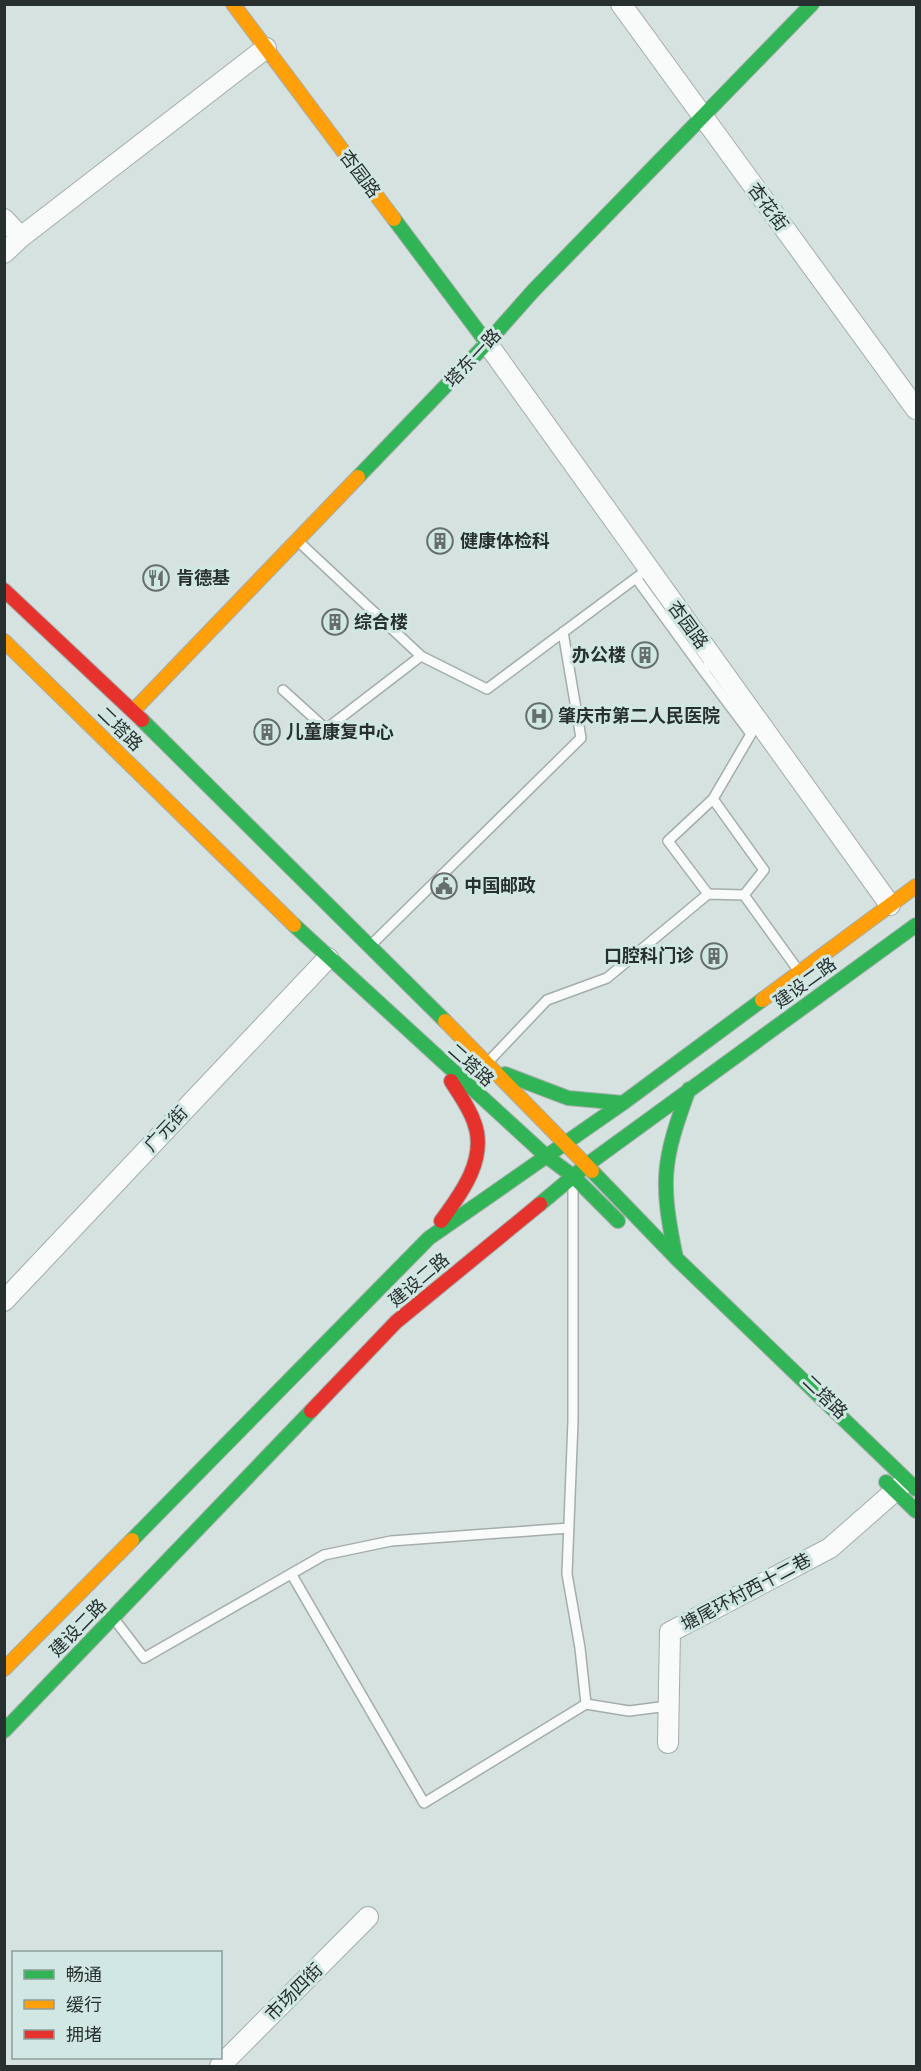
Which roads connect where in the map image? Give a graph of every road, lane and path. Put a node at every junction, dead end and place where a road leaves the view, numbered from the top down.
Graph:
1 (233, 4) edge
2 (250, 4) edge
3 (621, 4) edge
4 (812, 4) edge
5 (266, 48) junction
6 (694, 106) junction
7 (4, 219) edge
8 (21, 237) junction
9 (4, 253) edge
10 (479, 332) junction
11 (916, 409) edge
12 (297, 540) junction
13 (642, 573) junction
14 (4, 591) edge
15 (564, 632) junction
16 (4, 641) edge
17 (421, 656) junction
18 (709, 666) junction
19 (133, 685) dead end
20 (283, 690) dead end
21 (120, 699) junction
22 (133, 711) junction
23 (713, 799) junction
24 (916, 886) edge
25 (708, 894) junction
26 (744, 895) junction
27 (890, 905) junction
28 (916, 925) edge
29 (370, 946) junction
30 (328, 957) junction
31 (799, 972) junction
32 (441, 1062) junction
33 (492, 1066) junction
34 (689, 1089) junction
35 (623, 1103) junction
36 (565, 1142) junction
37 (546, 1156) junction
38 (588, 1164) junction
39 (573, 1176) junction
40 (627, 1230) dead end
41 (429, 1238) junction
42 (653, 1255) dead end
43 (677, 1259) junction
44 (374, 1294) junction
45 (4, 1301) edge
46 (393, 1311) junction
47 (762, 1360) dead end
48 (879, 1474) dead end
49 (906, 1487) edge
50 (916, 1511) edge
51 (569, 1528) junction
52 (292, 1575) junction
53 (113, 1618) junction
54 (4, 1669) edge
55 (586, 1704) junction
56 (668, 1706) junction
57 (4, 1731) edge
58 (668, 1743) dead end
59 (368, 1917) dead end
60 (220, 2067) edge

1 - 5 main road, 杏园路
2 - 10 main road, 杏园路
3 - 6 street, 杏花街
4 - 6 main road, 塔东一路
5 - 8 street
5 - 10 main road, 杏园路
6 - 10 main road, 塔东一路
6 - 11 street, 杏花街
7 - 8 street
8 - 9 street
10 - 12 main road, 塔东一路
10 - 13 street, 杏园路
12 - 17 lane
12 - 22 main road, 塔东一路
13 - 15 lane
13 - 18 street, 杏园路
14 - 21 main road, 二塔路
15 - 17 lane
15 - 29 lane
16 - 30 main road, 二塔路
17 - 20 lane
18 - 23 lane
18 - 27 street, 杏园路
19 - 21 main road
21 - 22 main road, 二塔路
22 - 29 main road, 二塔路
23 - 25 lane
23 - 26 lane
24 - 27 main road, 建设二路
25 - 26 lane
25 - 33 lane
26 - 31 lane
27 - 31 main road, 建设二路
28 - 34 main road, 建设二路
29 - 33 main road, 二塔路
30 - 32 main road, 二塔路
30 - 45 street, 广元街
31 - 35 main road, 建设二路
32 - 37 main road, 二塔路
32 - 41 main road
33 - 35 main road
33 - 36 main road, 二塔路
34 - 38 main road, 建设二路
34 - 43 main road
35 - 36 main road, 建设二路
36 - 37 main road, 建设二路
36 - 38 main road, 二塔路
37 - 39 main road, 二塔路
37 - 41 main road, 建设二路
38 - 39 main road, 建设二路
38 - 43 main road, 二塔路
39 - 40 main road, 二塔路
39 - 46 main road, 建设二路
39 - 51 lane
41 - 44 main road, 建设二路
42 - 47 main road
43 - 49 main road, 二塔路
44 - 46 main road
44 - 54 main road, 建设二路
46 - 53 main road, 建设二路
48 - 49 main road, 二塔路
49 - 50 main road, 二塔路
49 - 56 street, 塘尾环村西十二巷
51 - 52 lane
51 - 55 lane
52 - 53 lane
52 - 55 lane
53 - 57 main road, 建设二路
55 - 56 lane
56 - 58 street, 塘尾环村西十二巷
59 - 60 street, 市场四街

